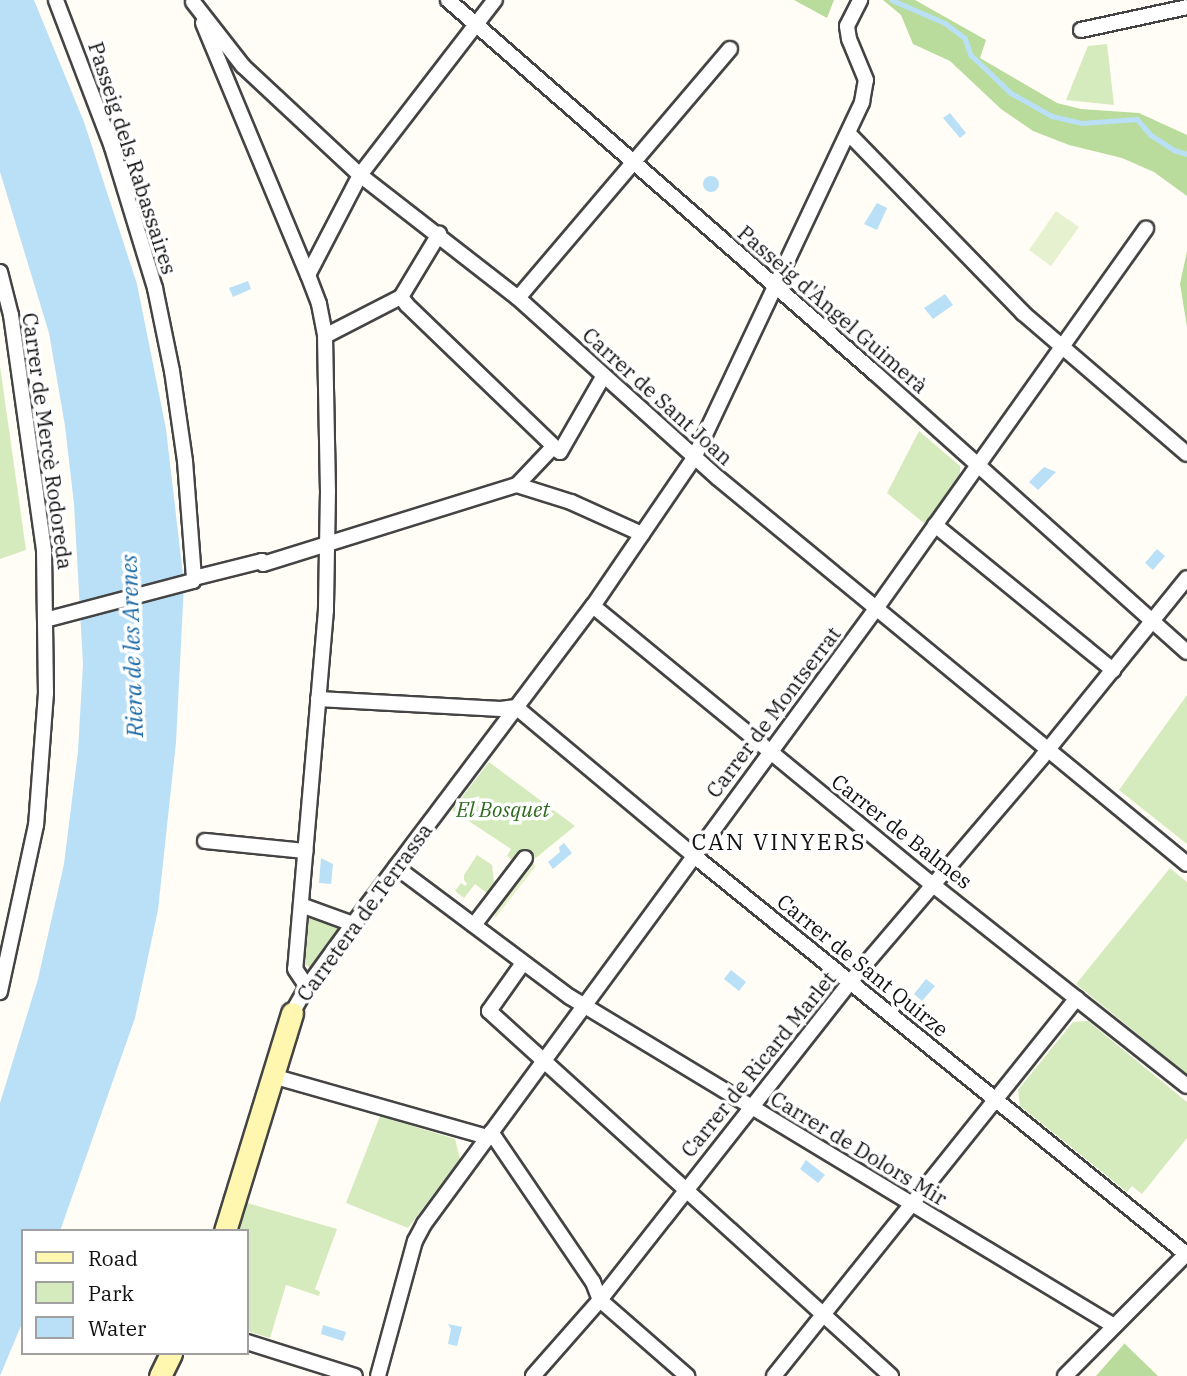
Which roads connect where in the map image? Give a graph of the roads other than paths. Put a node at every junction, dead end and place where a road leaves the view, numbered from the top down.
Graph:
1 (56, 0) edge
2 (448, 0) edge
3 (495, 0) edge
4 (860, 0) edge
5 (193, 1) edge
6 (1186, 7) edge
7 (476, 24) junction
8 (1081, 30) dead end
9 (730, 49) dead end
10 (244, 68) junction
11 (228, 79) junction
12 (849, 134) junction
13 (635, 164) junction
14 (360, 175) junction
15 (1146, 228) dead end
16 (439, 234) junction
17 (1, 275) edge
18 (308, 275) junction
19 (775, 285) junction
20 (401, 297) junction
21 (518, 298) junction
22 (325, 336) junction
23 (1062, 346) junction
24 (603, 377) junction
25 (556, 450) junction
26 (1187, 454) edge
27 (694, 458) junction
28 (977, 466) junction
29 (517, 485) junction
30 (935, 525) junction
31 (642, 534) junction
32 (327, 544) junction
33 (193, 579) junction
34 (1187, 579) edge
35 (593, 606) junction
36 (875, 610) junction
37 (46, 620) junction
38 (1152, 622) junction
39 (1187, 652) edge
40 (1113, 670) junction
41 (318, 699) junction
42 (516, 706) junction
43 (1048, 750) junction
44 (769, 752) junction
45 (205, 841) dead end
46 (306, 851) junction
47 (694, 855) junction
48 (526, 858) dead end
49 (1187, 864) edge
50 (396, 866) junction
51 (932, 884) junction
52 (301, 905) junction
53 (353, 924) junction
54 (474, 925) junction
55 (523, 963) junction
56 (851, 981) junction
57 (307, 987) junction
58 (0, 992) edge
59 (1077, 998) junction
60 (583, 1005) junction
61 (292, 1013) joint
62 (542, 1061) junction
63 (272, 1076) junction
64 (1187, 1086) edge
65 (996, 1101) junction
66 (750, 1107) junction
67 (489, 1135) junction
68 (685, 1190) junction
69 (913, 1205) junction
70 (226, 1229) edge
71 (1186, 1253) edge
72 (600, 1300) junction
73 (824, 1314) junction
74 (1114, 1326) junction
75 (248, 1342) edge
76 (171, 1355) edge
77 (160, 1376) edge
78 (355, 1376) edge
79 (378, 1376) edge
80 (533, 1376) edge
81 (687, 1376) edge
82 (774, 1376) edge
83 (891, 1376) edge
84 (1065, 1376) edge

1 - 33 street, Passeig dels Rabassaires
2 - 7 street, Passeig d'Àngel Guimerà
3 - 7 street
4 - 12 street, Carretera de Terrassa
5 - 10 street, Carrer de Sant Joan
5 - 11 street
6 - 8 street
7 - 13 street, Passeig d'Àngel Guimerà
7 - 14 street
9 - 13 street
10 - 11 street
10 - 14 street, Carrer de Sant Joan
11 - 18 street
12 - 19 street, Carretera de Terrassa
12 - 23 street
13 - 19 street, Passeig d'Àngel Guimerà
13 - 21 street
14 - 16 street, Carrer de Sant Joan
14 - 18 street
15 - 23 street, Carrer de Montserrat
16 - 20 street
16 - 21 street, Carrer de Sant Joan
17 - 37 street, Carrer de Mercè Rodoreda
18 - 22 street
19 - 27 street, Carretera de Terrassa
19 - 28 street, Passeig d'Àngel Guimerà
20 - 22 street
20 - 25 street
21 - 24 street, Carrer de Sant Joan
22 - 32 street
23 - 26 street
23 - 28 street, Carrer de Montserrat
24 - 25 street
24 - 27 street, Carrer de Sant Joan
25 - 29 street
27 - 31 street, Carretera de Terrassa
27 - 36 street, Carrer de Sant Joan
28 - 30 street, Carrer de Montserrat
28 - 38 street, Passeig d'Àngel Guimerà
29 - 31 street
29 - 32 street
30 - 36 street, Carrer de Montserrat
30 - 40 street
31 - 35 street, Carretera de Terrassa
32 - 33 street
32 - 41 street
33 - 37 street
34 - 38 street, Carrer de Ricard Marlet
35 - 42 street, Carretera de Terrassa
35 - 44 street, Carrer de Balmes
36 - 43 street, Carrer de Sant Joan
36 - 44 street, Carrer de Montserrat
37 - 58 street, Carrer de Mercè Rodoreda
38 - 39 street, Passeig d'Àngel Guimerà
38 - 40 street, Carrer de Ricard Marlet
40 - 43 street, Carrer de Ricard Marlet
41 - 42 street
41 - 46 street
42 - 47 street, Carrer de Sant Quirze
42 - 50 street, Carretera de Terrassa
43 - 49 street, Carrer de Sant Joan
43 - 51 street, Carrer de Ricard Marlet
44 - 47 street, Carrer de Montserrat
44 - 51 street, Carrer de Balmes
45 - 46 street
46 - 52 street
47 - 56 street, Carrer de Sant Quirze
47 - 60 street, Carrer de Montserrat
48 - 54 street
50 - 53 street, Carretera de Terrassa
50 - 54 street, Carrer de Dolors Mir
51 - 56 street, Carrer de Ricard Marlet
51 - 59 street, Carrer de Balmes
52 - 53 street
52 - 57 street
53 - 57 street, Carretera de Terrassa
54 - 55 street, Carrer de Dolors Mir
55 - 60 street, Carrer de Dolors Mir
55 - 62 street
56 - 65 street, Carrer de Sant Quirze
56 - 66 street, Carrer de Ricard Marlet
57 - 61 street, Carretera de Terrassa
59 - 64 street, Carrer de Balmes
59 - 65 street
60 - 62 street, Carrer de Montserrat
60 - 66 street, Carrer de Dolors Mir
61 - 63 street, Carretera de Terrassa
62 - 67 street, Carrer de Montserrat
62 - 68 street
63 - 67 street
63 - 70 street, Carretera de Terrassa
65 - 69 street
65 - 71 street, Carrer de Sant Quirze
66 - 68 street, Carrer de Ricard Marlet
66 - 69 street, Carrer de Dolors Mir
67 - 72 street
67 - 79 street, Carrer de Montserrat
68 - 72 street, Carrer de Ricard Marlet
68 - 73 street
69 - 73 street
69 - 74 street, Carrer de Dolors Mir
71 - 74 street
72 - 80 street, Carrer de Ricard Marlet
72 - 81 street
73 - 82 street
73 - 83 street
74 - 84 street
75 - 78 street
76 - 77 street

